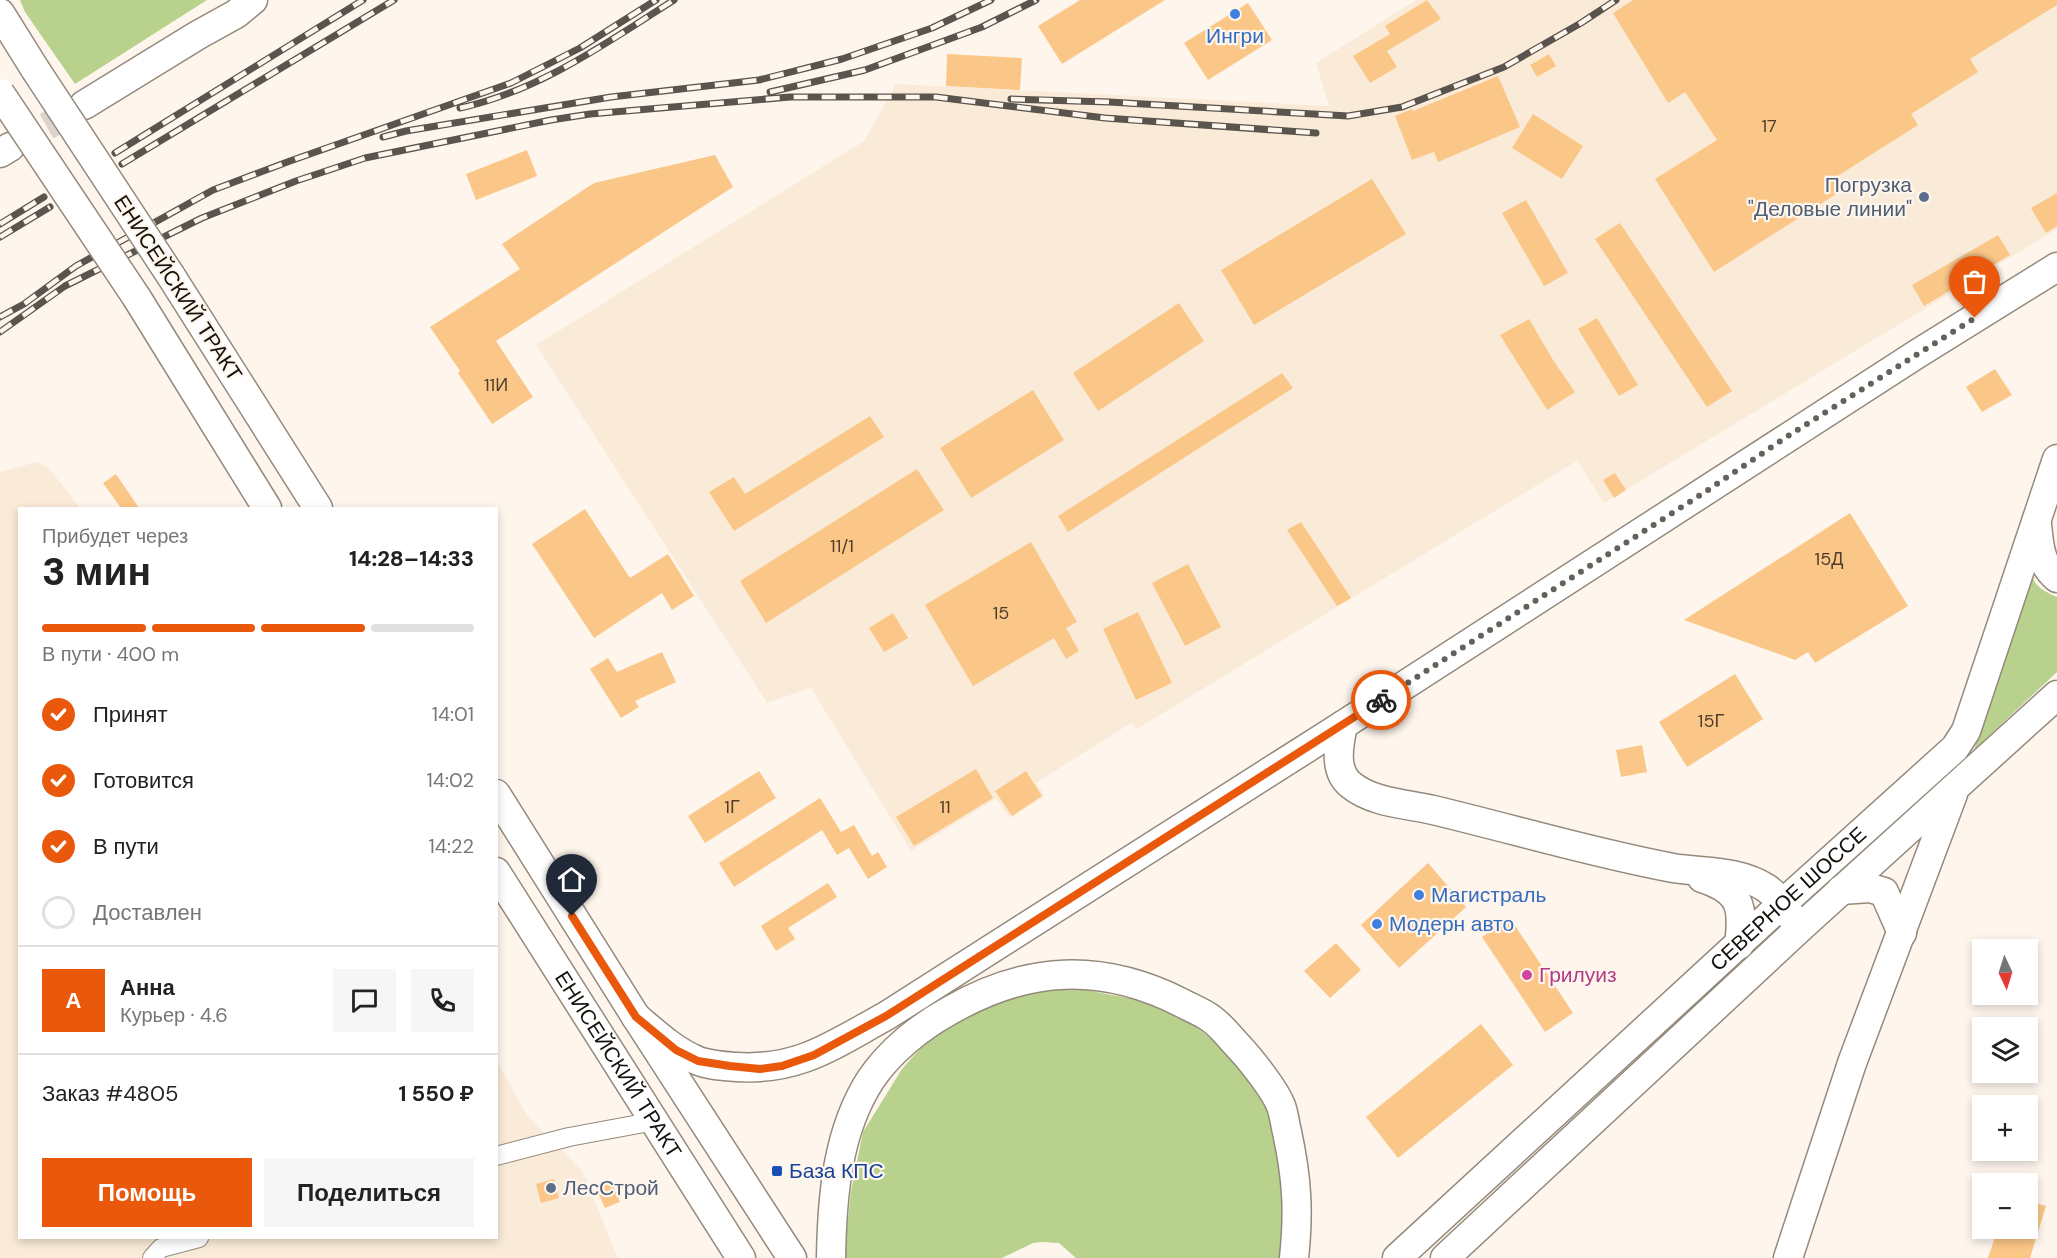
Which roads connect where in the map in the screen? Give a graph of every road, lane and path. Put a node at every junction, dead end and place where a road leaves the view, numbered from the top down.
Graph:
1 (232, 0) edge
2 (253, 0) edge
3 (0, 13) edge
4 (198, 35) junction
5 (0, 93) edge
6 (84, 105) tunnel mouth
7 (2057, 267) edge
8 (2057, 459) edge
9 (266, 507) edge
10 (317, 507) edge
11 (2036, 521) junction
12 (2057, 578) edge
13 (2057, 695) edge
14 (1343, 725) junction
15 (1954, 789) junction
16 (498, 797) edge
17 (1674, 868) junction
18 (498, 875) edge
19 (1841, 890) junction
20 (1782, 904) junction
21 (1800, 927) junction
22 (1902, 933) junction
23 (1739, 945) junction
24 (636, 1017) junction
25 (655, 1121) junction
26 (498, 1155) edge
27 (195, 1239) edge
28 (152, 1258) edge
29 (741, 1258) edge
30 (792, 1258) edge
31 (831, 1258) edge
32 (1294, 1258) edge
33 (1397, 1258) edge
34 (1445, 1258) edge
35 (1788, 1258) edge

1 - 4 main road
2 - 4 main road
3 - 10 main road, ЕНИСЕЙСКИЙ ТРАКТ, bridge
4 - 6 main road
5 - 9 main road, ЕНИСЕЙСКИЙ ТРАКТ, bridge
7 - 14 main road
8 - 11 main road, СЕВЕРНОЕ ШОССЕ
11 - 12 main road
11 - 20 main road, СЕВЕРНОЕ ШОССЕ
13 - 15 main road, СЕВЕРНОЕ ШОССЕ
14 - 17 main road
14 - 24 main road
15 - 19 main road, СЕВЕРНОЕ ШОССЕ
15 - 22 main road
16 - 24 main road, ЕНИСЕЙСКИЙ ТРАКТ
17 - 20 main road
17 - 23 main road
18 - 25 main road, ЕНИСЕЙСКИЙ ТРАКТ
19 - 21 main road, СЕВЕРНОЕ ШОССЕ
19 - 22 main road
20 - 21 main road
20 - 23 main road, СЕВЕРНОЕ ШОССЕ
21 - 34 main road, СЕВЕРНОЕ ШОССЕ
22 - 35 main road
23 - 33 main road, СЕВЕРНОЕ ШОССЕ
24 - 30 main road, ЕНИСЕЙСКИЙ ТРАКТ
25 - 26 street
25 - 29 main road, ЕНИСЕЙСКИЙ ТРАКТ
27 - 28 street
31 - 32 main road

